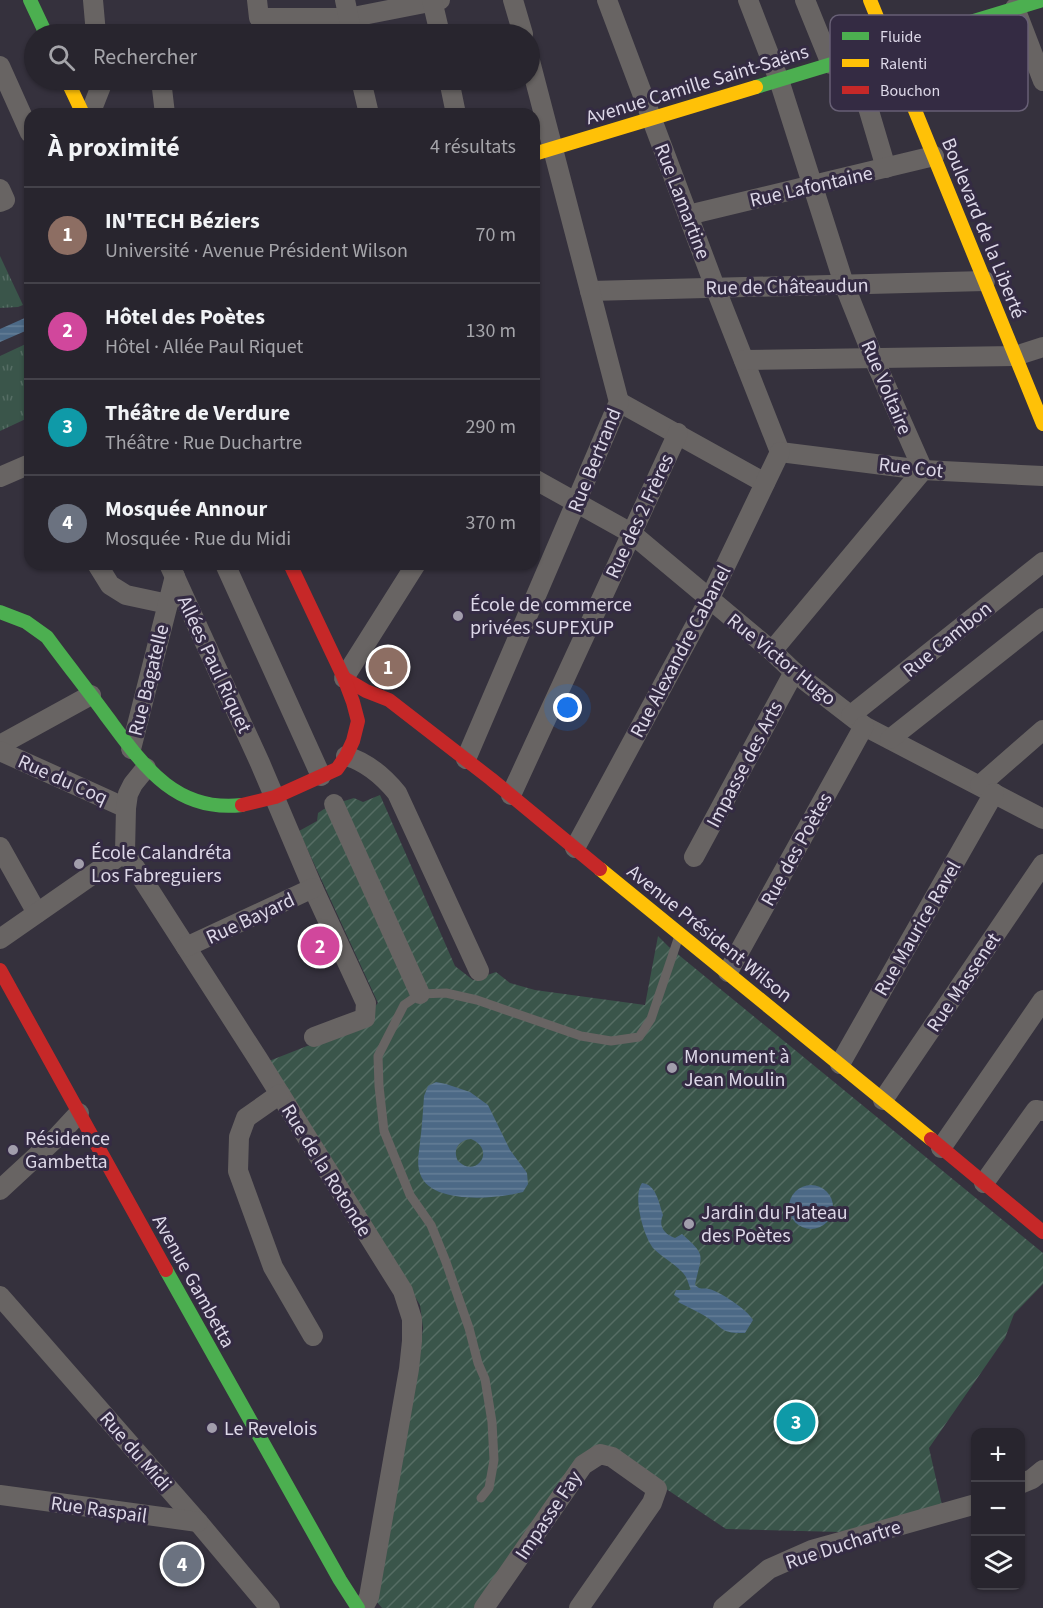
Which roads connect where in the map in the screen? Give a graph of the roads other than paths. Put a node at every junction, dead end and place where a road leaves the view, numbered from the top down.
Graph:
1 (30, 0) edge
2 (93, 0) edge
3 (435, 0) edge
4 (513, 0) edge
5 (607, 0) edge
6 (748, 0) edge
7 (805, 0) edge
8 (870, 0) edge
9 (1030, 3) edge
10 (258, 9) edge
11 (876, 15) edge
12 (991, 15) edge
13 (348, 18) edge
14 (41, 24) edge
15 (95, 24) edge
16 (439, 24) edge
17 (519, 24) edge
18 (830, 62) edge
19 (830, 64) edge
20 (0, 66) edge
21 (779, 80) junction
22 (1043, 81) edge
23 (71, 90) edge
24 (99, 90) edge
25 (162, 90) edge
26 (363, 90) edge
27 (451, 90) edge
28 (534, 90) edge
29 (79, 108) edge
30 (92, 108) edge
31 (164, 108) edge
32 (368, 108) edge
33 (455, 108) edge
34 (537, 108) edge
35 (869, 111) edge
36 (916, 111) edge
37 (652, 118) junction
38 (24, 120) edge
39 (540, 130) edge
40 (543, 151) edge
41 (934, 156) junction
42 (886, 168) junction
43 (812, 184) junction
44 (688, 215) junction
45 (985, 281) junction
46 (844, 284) junction
47 (715, 287) junction
48 (590, 291) junction
49 (1043, 347) edge
50 (1015, 356) junction
51 (874, 359) junction
52 (744, 360) junction
53 (620, 402) junction
54 (1043, 424) edge
55 (678, 434) junction
56 (780, 452) junction
57 (24, 467) edge
58 (923, 470) junction
59 (1043, 476) edge
60 (0, 477) edge
61 (540, 482) edge
62 (765, 483) junction
63 (578, 502) junction
64 (631, 533) junction
65 (1043, 561) edge
66 (101, 570) edge
67 (172, 570) edge
68 (228, 570) edge
69 (293, 570) edge
70 (412, 570) edge
71 (709, 600) junction
72 (168, 604) junction
73 (2, 616) edge
74 (1043, 618) edge
75 (772, 651) junction
76 (794, 672) junction
77 (344, 678) junction
78 (91, 695) junction
79 (389, 700) junction
80 (358, 721) junction
81 (857, 721) junction
82 (1043, 730) edge
83 (890, 739) junction
84 (0, 745) edge
85 (131, 749) junction
86 (0, 751) edge
87 (346, 756) junction
88 (466, 759) junction
89 (146, 768) junction
90 (321, 776) junction
91 (987, 789) junction
92 (511, 795) junction
93 (275, 797) junction
94 (334, 804) dead end
95 (126, 808) junction
96 (1043, 819) edge
97 (0, 847) edge
98 (575, 848) junction
99 (124, 852) junction
100 (694, 857) dead end
101 (1043, 864) edge
102 (313, 888) junction
103 (37, 913) junction
104 (680, 934) junction
105 (0, 939) edge
106 (186, 947) junction
107 (0, 970) edge
108 (479, 971) dead end
109 (728, 972) junction
110 (420, 993) junction
111 (1043, 1000) edge
112 (314, 1037) dead end
113 (840, 1064) junction
114 (280, 1094) junction
115 (883, 1100) junction
116 (1043, 1111) edge
117 (70, 1118) junction
118 (941, 1148) junction
119 (984, 1183) junction
120 (0, 1190) edge
121 (1043, 1232) edge
122 (0, 1296) edge
123 (313, 1336) dead end
124 (213, 1382) dead end
125 (1043, 1470) edge
126 (1025, 1482) edge
127 (0, 1495) edge
128 (481, 1498) dead end
129 (971, 1505) edge
130 (198, 1522) junction
131 (270, 1608) edge
132 (358, 1608) edge
133 (363, 1608) edge
134 (484, 1608) edge
135 (579, 1608) edge
136 (723, 1608) edge

1 - 14 main road
2 - 15 street
3 - 13 street
3 - 16 street
4 - 17 street
5 - 37 street, Rue Lamartine
6 - 21 street, Rue Voltaire
7 - 18 street
8 - 11 main road, Boulevard de la Liberté
9 - 12 main road, Avenue Camille Saint-Saëns
9 - 22 street
10 - 13 street
19 - 21 main road, Avenue Camille Saint-Saëns
20 - 38 street
21 - 37 main road, Avenue Camille Saint-Saëns
21 - 43 street, Rue Voltaire
23 - 29 main road
24 - 30 street
25 - 31 street
26 - 32 street
27 - 33 street
28 - 34 street, Rue Bertrand
35 - 42 street
36 - 41 main road, Boulevard de la Liberté
37 - 40 main road, Avenue Camille Saint-Saëns
37 - 44 street, Rue Lamartine
39 - 40 street, Rue Bertrand
40 - 48 street, Rue Bertrand
41 - 42 street, Rue Lafontaine
41 - 45 main road, Boulevard de la Liberté
42 - 43 street, Rue Lafontaine
43 - 44 street, Rue Lafontaine
43 - 46 street, Rue Voltaire
44 - 47 street, Rue Lamartine
45 - 46 street, Rue de Châteaudun
45 - 50 main road, Boulevard de la Liberté
46 - 47 street, Rue de Châteaudun
46 - 51 street, Rue Voltaire
47 - 48 street, Rue de Châteaudun
47 - 52 street, Rue Lamartine
48 - 53 street, Rue Bertrand
49 - 50 street
50 - 51 street
50 - 54 main road, Boulevard de la Liberté
51 - 52 street
51 - 58 street, Rue Voltaire
52 - 56 street, Rue Lamartine
53 - 55 street
53 - 63 street, Rue Bertrand
55 - 62 street
55 - 64 street, Rue des 2 Frères
56 - 58 street, Rue Cot
56 - 62 street, Rue Alexandre Cabanel
57 - 60 street
58 - 59 street, Rue Cot
58 - 75 street
61 - 63 street, Rue Victor Hugo
62 - 71 street, Rue Alexandre Cabanel
63 - 64 street, Rue Victor Hugo
63 - 88 street, Rue Bertrand
64 - 71 street, Rue Victor Hugo
64 - 92 street, Rue des 2 Frères
65 - 81 street, Rue Cambon
66 - 72 street
67 - 72 street, Rue Bagatelle
67 - 93 street, Allées Paul Riquet
68 - 90 street
69 - 77 main road
70 - 77 street
71 - 75 street, Rue Victor Hugo
71 - 98 street, Rue Alexandre Cabanel
72 - 85 street, Rue Bagatelle
73 - 78 main road
74 - 83 street
75 - 76 street, Rue Victor Hugo
76 - 81 street, Rue Victor Hugo
76 - 100 street, Impasse des Arts
77 - 79 main road, Avenue Président Wilson
77 - 80 main road
78 - 84 street
78 - 85 main road
79 - 80 main road
79 - 88 main road, Avenue Président Wilson
80 - 87 main road
81 - 83 street, Rue Victor Hugo
81 - 109 street, Rue des Poètes
82 - 91 street, Rue Maurice Ravel
83 - 91 street, Rue Victor Hugo
85 - 89 main road
86 - 95 street, Rue du Coq
87 - 90 main road
87 - 108 street
88 - 92 main road, Avenue Président Wilson
89 - 93 main road
89 - 95 street
90 - 93 main road
91 - 96 street, Rue Victor Hugo
91 - 113 street, Rue Maurice Ravel
92 - 98 main road, Avenue Président Wilson
93 - 102 street, Allées Paul Riquet
94 - 110 street
95 - 99 street
97 - 103 street
98 - 104 main road, Avenue Président Wilson
99 - 103 street
99 - 106 street, Rue de la Rotonde
101 - 115 street, Rue Massenet
102 - 106 street, Rue Bayard
102 - 112 street, Allées Paul Riquet
103 - 105 street
104 - 109 main road, Avenue Président Wilson
104 - 110 lane
106 - 114 street, Rue de la Rotonde
107 - 117 main road, Avenue Gambetta
109 - 113 main road, Avenue Président Wilson
110 - 128 lane
111 - 118 street
113 - 115 main road, Avenue Président Wilson
114 - 123 street
114 - 133 street, Rue de la Rotonde
115 - 118 main road, Avenue Président Wilson
116 - 119 street
117 - 120 street
117 - 124 main road, Avenue Gambetta
117 - 132 main road, Avenue Gambetta
118 - 119 main road, Avenue Président Wilson
119 - 121 main road, Avenue Président Wilson
122 - 130 street, Rue du Midi
125 - 126 street
127 - 130 street, Rue Raspail
129 - 136 street, Rue Duchartre
130 - 131 street, Rue du Midi
134 - 135 street, Impasse Fay

